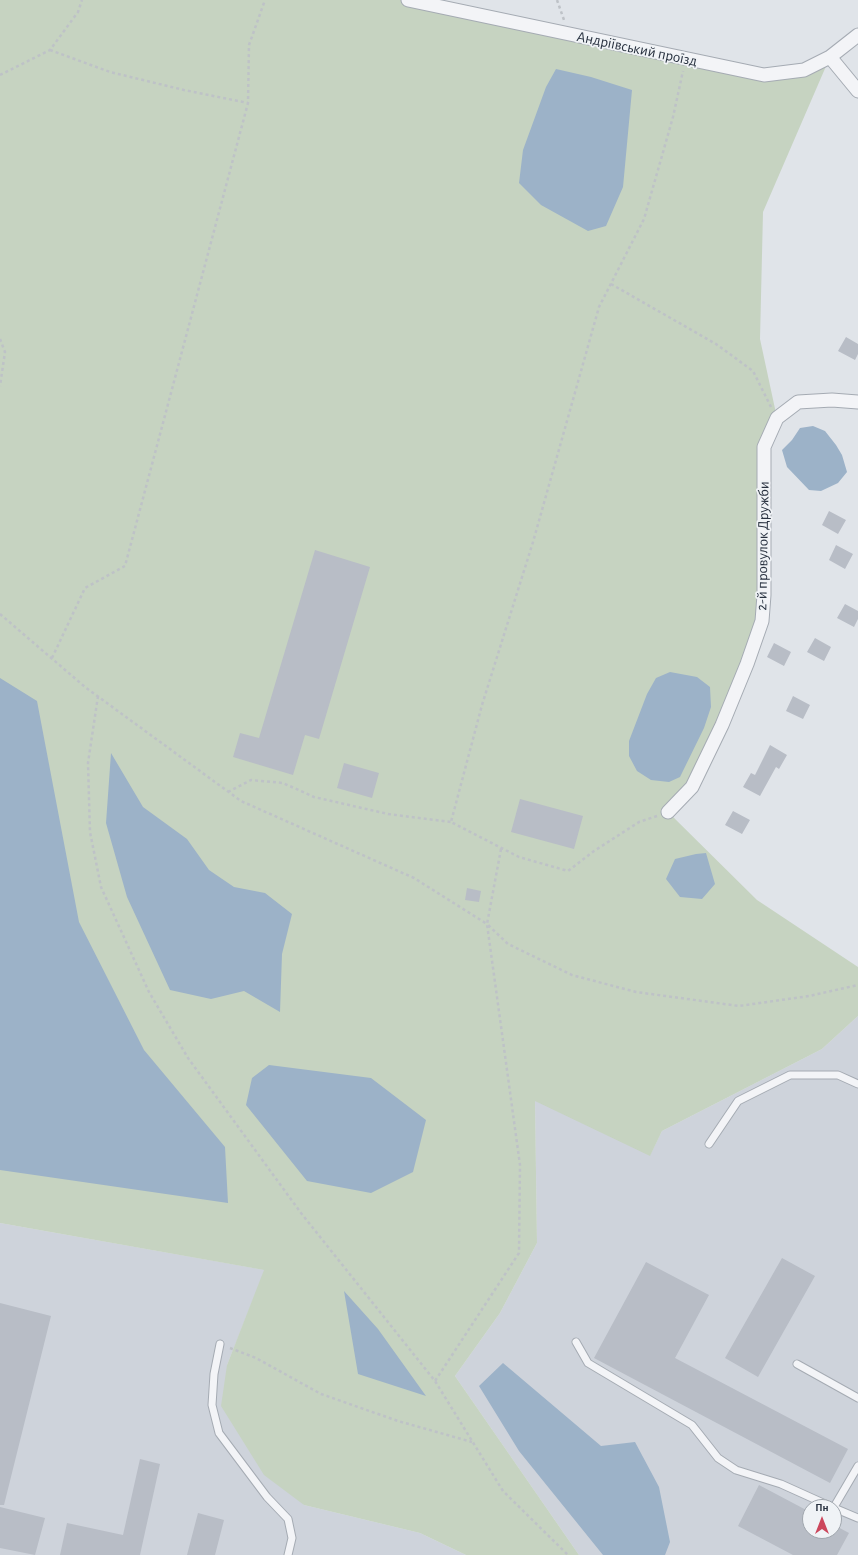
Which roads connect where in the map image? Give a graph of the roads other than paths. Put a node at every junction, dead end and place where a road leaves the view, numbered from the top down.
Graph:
1 (408, 0) edge
2 (858, 35) edge
3 (830, 57) junction
4 (858, 91) edge
5 (858, 402) edge
6 (668, 812) road end
7 (858, 1084) edge
8 (709, 1144) dead end
9 (576, 1342) dead end
10 (220, 1344) road end
11 (797, 1364) dead end
12 (858, 1398) edge
13 (858, 1466) edge
14 (815, 1499) edge
15 (838, 1499) edge
16 (842, 1511) edge
17 (858, 1518) edge
18 (288, 1555) edge

1 - 3 street, Андріївський проїзд
2 - 3 street, Андріївський проїзд
3 - 4 street
5 - 6 street, 2-й провулок Дружби
7 - 8 lane
9 - 14 lane
10 - 18 lane
11 - 12 lane
13 - 15 lane
16 - 17 lane

